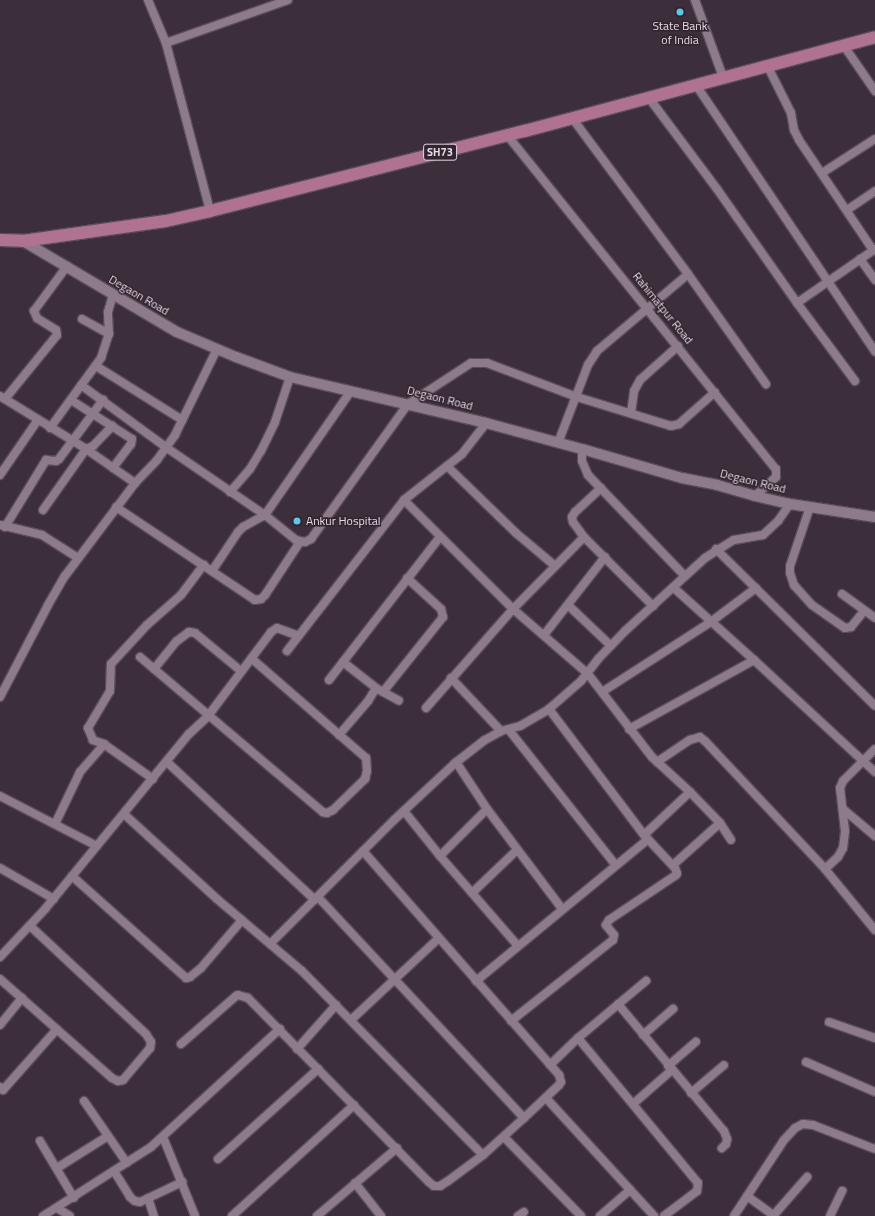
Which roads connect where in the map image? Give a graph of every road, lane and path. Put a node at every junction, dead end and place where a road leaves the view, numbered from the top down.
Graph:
1 (148, 0) edge
2 (288, 0) edge
3 (695, 0) edge
4 (875, 37) edge
5 (166, 43) junction
6 (844, 46) junction
7 (768, 67) junction
8 (723, 77) junction
9 (696, 85) junction
10 (875, 91) edge
11 (649, 98) junction
12 (574, 119) junction
13 (508, 135) junction
14 (875, 139) edge
15 (822, 173) junction
16 (875, 191) edge
17 (847, 210) junction
18 (210, 211) junction
19 (0, 240) edge
20 (23, 241) junction
21 (874, 250) edge
22 (860, 259) junction
23 (67, 266) junction
24 (688, 274) junction
25 (875, 280) edge
26 (828, 281) junction
27 (113, 295) junction
28 (797, 303) junction
29 (646, 308) junction
30 (82, 319) dead end
31 (109, 334) junction
32 (678, 346) junction
33 (217, 349) junction
34 (875, 351) edge
35 (96, 366) junction
36 (290, 377) junction
37 (855, 381) dead end
38 (766, 384) dead end
39 (81, 385) junction
40 (351, 391) junction
41 (715, 392) junction
42 (2, 397) edge
43 (577, 397) junction
44 (71, 400) junction
45 (103, 400) junction
46 (408, 404) junction
47 (92, 414) junction
48 (630, 414) junction
49 (38, 420) junction
50 (182, 420) junction
51 (486, 423) junction
52 (112, 426) junction
53 (50, 428) junction
54 (71, 442) junction
55 (558, 443) junction
56 (167, 448) junction
57 (86, 449) junction
58 (582, 449) junction
59 (447, 466) junction
60 (113, 468) junction
61 (0, 475) edge
62 (135, 483) junction
63 (601, 488) junction
64 (230, 492) junction
65 (754, 496) junction
66 (404, 500) junction
67 (790, 504) junction
68 (116, 507) junction
69 (810, 507) junction
70 (44, 510) dead end
71 (265, 515) junction
72 (875, 517) edge
73 (3, 526) edge
74 (440, 537) junction
75 (584, 537) junction
76 (300, 542) junction
77 (716, 549) junction
78 (605, 557) junction
79 (78, 558) junction
80 (204, 565) junction
81 (555, 566) junction
82 (212, 571) junction
83 (685, 576) junction
84 (407, 578) junction
85 (674, 588) junction
86 (756, 588) junction
87 (842, 594) dead end
88 (568, 605) junction
89 (653, 606) junction
90 (513, 609) junction
91 (864, 611) junction
92 (875, 618) edge
93 (712, 621) junction
94 (544, 635) junction
95 (299, 636) junction
96 (611, 646) junction
97 (287, 651) dead end
98 (140, 657) dead end
99 (251, 658) junction
100 (754, 660) junction
101 (343, 662) junction
102 (154, 669) junction
103 (241, 671) junction
104 (588, 674) junction
105 (451, 678) junction
106 (329, 680) dead end
107 (379, 690) junction
108 (602, 692) junction
109 (0, 697) edge
110 (399, 701) dead end
111 (875, 706) edge
112 (426, 708) dead end
113 (549, 710) junction
114 (208, 716) junction
115 (629, 729) junction
116 (505, 731) junction
117 (339, 735) junction
118 (104, 744) junction
119 (875, 750) edge
120 (863, 760) junction
121 (167, 762) junction
122 (456, 762) junction
123 (657, 762) junction
124 (875, 772) edge
125 (153, 779) junction
126 (690, 792) junction
127 (0, 796) edge
128 (487, 809) junction
129 (843, 809) junction
130 (404, 811) junction
131 (124, 814) junction
132 (720, 823) junction
133 (55, 824) junction
134 (875, 836) edge
135 (646, 837) junction
136 (731, 840) dead end
137 (97, 846) junction
138 (518, 850) junction
139 (363, 852) junction
140 (440, 856) junction
141 (615, 864) junction
142 (673, 865) junction
143 (0, 868) edge
144 (825, 869) junction
145 (72, 876) junction
146 (472, 893) junction
147 (317, 898) junction
148 (54, 899) junction
149 (562, 908) junction
150 (242, 920) junction
151 (30, 926) junction
152 (875, 930) edge
153 (439, 938) junction
154 (270, 944) junction
155 (518, 946) junction
156 (0, 957) edge
157 (0, 979) edge
158 (395, 979) junction
159 (476, 981) junction
160 (646, 981) dead end
161 (22, 998) junction
162 (618, 1004) junction
163 (336, 1005) junction
164 (673, 1009) dead end
165 (351, 1020) junction
166 (511, 1021) junction
167 (829, 1022) dead end
168 (0, 1025) edge
169 (57, 1029) junction
170 (280, 1029) junction
171 (643, 1035) junction
172 (578, 1038) junction
173 (875, 1038) edge
174 (696, 1042) dead end
175 (181, 1044) dead end
176 (297, 1048) junction
177 (806, 1062) dead end
178 (550, 1065) junction
179 (724, 1065) dead end
180 (670, 1068) junction
181 (318, 1069) junction
182 (0, 1087) edge
183 (875, 1092) edge
184 (691, 1093) junction
185 (546, 1098) junction
186 (84, 1101) dead end
187 (633, 1104) junction
188 (354, 1105) junction
189 (524, 1118) junction
190 (108, 1136) junction
191 (163, 1137) junction
192 (504, 1137) junction
193 (40, 1141) dead end
194 (397, 1148) junction
195 (722, 1148) dead end
196 (875, 1149) edge
197 (483, 1155) junction
198 (218, 1159) dead end
199 (127, 1163) junction
200 (57, 1168) junction
201 (114, 1171) junction
202 (807, 1177) dead end
203 (182, 1182) junction
204 (355, 1182) junction
205 (630, 1190) junction
206 (842, 1191) dead end
207 (747, 1196) junction
208 (74, 1198) junction
209 (148, 1198) junction
210 (57, 1208) junction
211 (43, 1216) edge
212 (70, 1216) edge
213 (154, 1216) edge
214 (195, 1216) edge
215 (232, 1216) edge
216 (317, 1216) edge
217 (381, 1216) edge
218 (581, 1216) edge
219 (600, 1216) edge
220 (654, 1216) edge
221 (664, 1216) edge
222 (734, 1216) edge
223 (774, 1216) edge
224 (830, 1216) edge

1 - 5 street
2 - 5 street
3 - 8 street
4 - 6 main road, SH73
5 - 18 street
6 - 7 main road, SH73
6 - 10 street
7 - 8 main road, SH73
7 - 15 street
8 - 9 main road, SH73
9 - 11 main road, SH73
9 - 26 street
11 - 12 main road, SH73
11 - 28 street
12 - 13 main road, SH73
12 - 24 street
13 - 18 main road, SH73
13 - 29 street, Rahimatpur Road
14 - 15 street
15 - 17 street
16 - 17 street
17 - 21 street
18 - 20 main road, SH73
19 - 20 main road, SH73
20 - 23 street, Degaon Road
21 - 22 street
22 - 25 street
22 - 26 street
23 - 27 street, Degaon Road
23 - 42 street
24 - 29 street
24 - 38 street
26 - 28 street
26 - 34 street
27 - 31 street
27 - 33 street, Degaon Road
28 - 37 street
29 - 32 street, Rahimatpur Road
29 - 43 street
30 - 31 street
31 - 35 street
32 - 41 street, Rahimatpur Road
32 - 48 street
33 - 36 street, Degaon Road
33 - 50 street
35 - 39 street
35 - 50 street
36 - 40 street, Degaon Road
36 - 64 street
39 - 44 street
39 - 45 street
40 - 46 street, Degaon Road
40 - 71 street
41 - 48 street
41 - 65 street, Rahimatpur Road
42 - 49 street
43 - 46 street
43 - 48 street
43 - 55 street
44 - 47 street
44 - 53 street
45 - 47 street
45 - 56 street
46 - 51 street, Degaon Road
46 - 76 street
47 - 52 street
47 - 54 street
49 - 53 street
49 - 61 street
50 - 56 street
51 - 55 street, Degaon Road
51 - 59 street
52 - 57 street
52 - 60 street
53 - 54 street
54 - 57 street
54 - 73 street
55 - 58 street, Degaon Road
56 - 62 street
56 - 64 street
57 - 60 street
57 - 70 street
58 - 63 street
58 - 65 street, Degaon Road
59 - 66 street
59 - 81 street
60 - 62 street
62 - 68 street
63 - 75 street
63 - 83 street
64 - 71 street
65 - 67 street, Degaon Road
66 - 74 street
66 - 95 street
67 - 69 street, Degaon Road
67 - 77 street
68 - 79 street
68 - 80 street
69 - 72 street, Degaon Road
69 - 91 street
71 - 76 street
71 - 82 street
73 - 79 street
74 - 84 street
74 - 90 street
75 - 78 street
75 - 81 street
76 - 82 street
77 - 83 street
77 - 86 street
78 - 88 street
78 - 89 street
79 - 109 street
80 - 82 street
80 - 118 street
81 - 90 street
83 - 85 street
84 - 101 street
84 - 107 street
85 - 89 street
85 - 93 street
86 - 93 street
86 - 111 street
87 - 91 street
88 - 94 street
88 - 96 street
89 - 96 street
90 - 94 street
90 - 105 street
91 - 92 street
93 - 100 street
93 - 108 street
94 - 104 street
95 - 97 street
95 - 99 street
96 - 104 street
98 - 102 street
99 - 103 street
99 - 117 street
100 - 115 street
100 - 120 street
101 - 106 street
101 - 107 street
102 - 103 street
102 - 114 street
103 - 114 street
104 - 108 street
104 - 113 street
105 - 112 street
105 - 116 street
107 - 110 street
107 - 117 street
108 - 115 street
113 - 116 street
113 - 135 street
114 - 117 street
114 - 121 street
115 - 123 street
116 - 122 street
116 - 141 street
118 - 125 street
118 - 133 street
119 - 120 street
120 - 124 street
120 - 129 street
121 - 125 street
121 - 147 street
122 - 128 street
122 - 130 street
123 - 126 street
123 - 144 street
125 - 131 street
126 - 132 street
126 - 135 street
127 - 133 street
128 - 138 street
128 - 140 street
129 - 134 street
129 - 144 street
130 - 139 street
130 - 140 street
131 - 137 street
131 - 150 street
132 - 136 street
132 - 142 street
133 - 137 street
135 - 141 street
135 - 142 street
137 - 145 street
138 - 146 street
138 - 149 street
139 - 147 street
139 - 153 street
140 - 146 street
141 - 149 street
142 - 166 street
143 - 148 street
144 - 152 street
145 - 148 street
145 - 150 street
146 - 155 street
147 - 154 street
147 - 158 street
148 - 151 street
149 - 155 street
150 - 154 street
151 - 156 street
151 - 169 street
153 - 158 street
153 - 159 street
154 - 163 street
155 - 159 street
157 - 161 street
158 - 165 street
158 - 189 street
159 - 166 street
160 - 162 street
161 - 168 street
161 - 169 street
162 - 171 street
162 - 172 street
163 - 165 street
163 - 176 street
164 - 171 street
165 - 197 street
166 - 178 street
167 - 173 street
169 - 182 street
170 - 175 street
170 - 176 street
170 - 191 street
171 - 180 street
172 - 178 street
172 - 187 street
174 - 180 street
176 - 181 street
177 - 183 street
178 - 185 street
179 - 184 street
180 - 184 street
180 - 187 street
181 - 188 street
181 - 198 street
184 - 195 street
185 - 189 street
185 - 205 street
186 - 190 street
187 - 221 street
188 - 194 street
188 - 215 street
189 - 192 street
190 - 199 street
190 - 200 street
191 - 199 street
191 - 203 street
192 - 197 street
192 - 218 street
193 - 200 street
194 - 197 street
194 - 204 street
196 - 207 street
199 - 201 street
200 - 208 street
201 - 208 street
201 - 209 street
202 - 223 street
203 - 209 street
203 - 214 street
204 - 216 street
204 - 217 street
205 - 219 street
205 - 220 street
206 - 224 street
207 - 222 street
207 - 223 street
208 - 210 street
209 - 213 street
210 - 211 street
210 - 212 street

